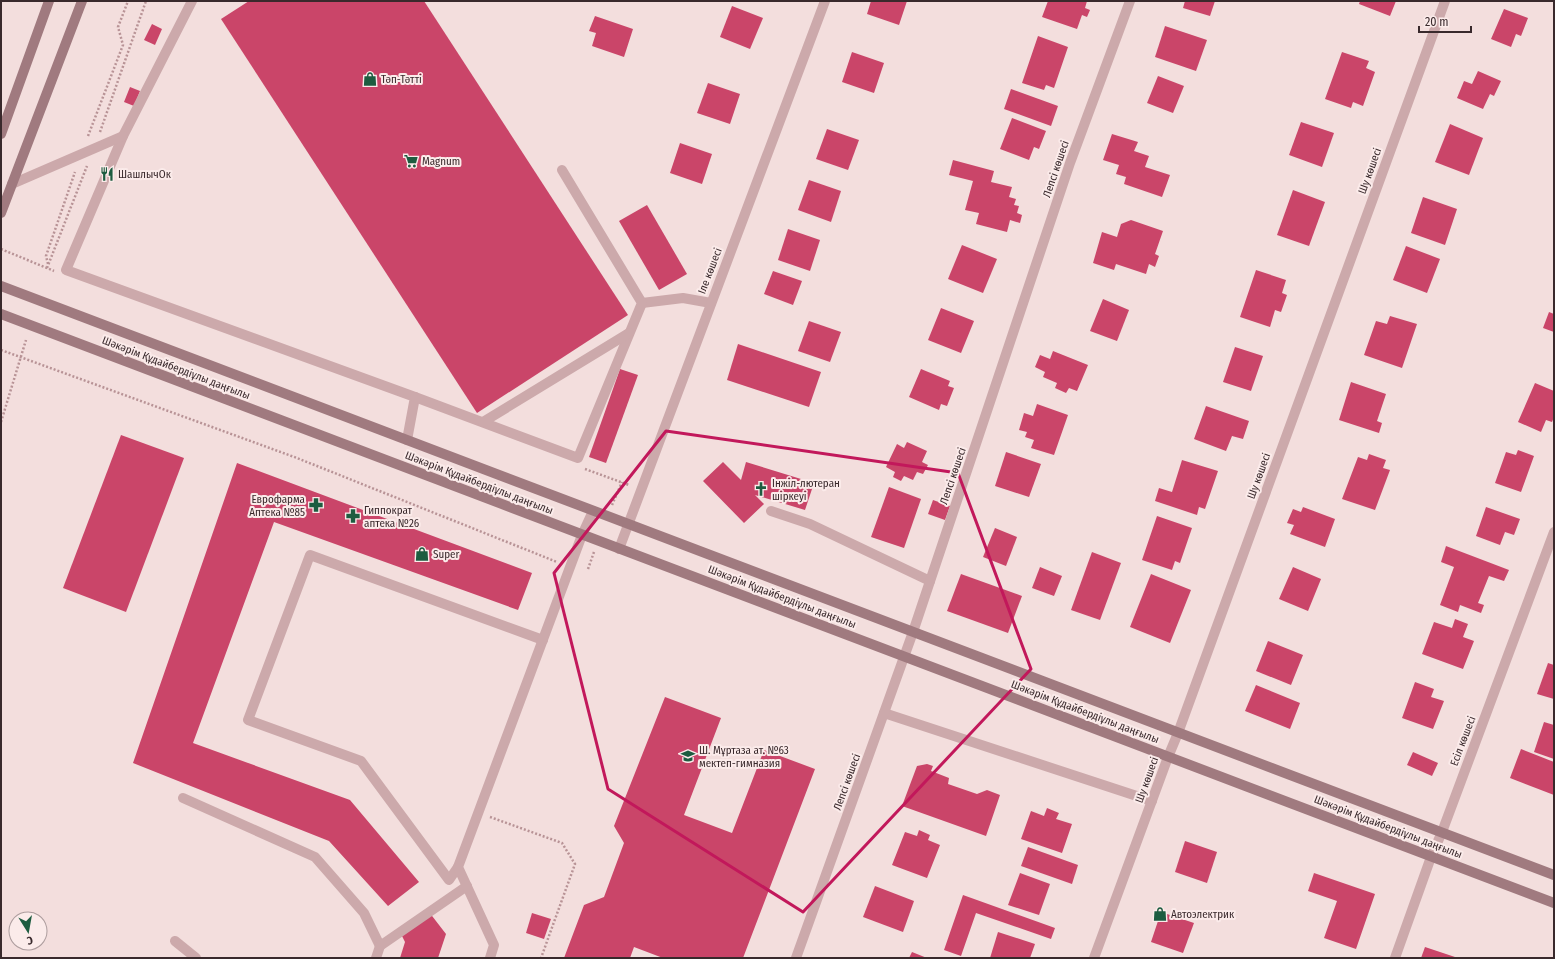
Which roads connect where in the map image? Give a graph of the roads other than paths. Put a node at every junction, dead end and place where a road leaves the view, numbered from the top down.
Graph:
1 (49, 1) edge
2 (82, 1) edge
3 (192, 1) edge
4 (825, 1) edge
5 (1130, 1) edge
6 (1445, 1) edge
7 (1, 134) edge
8 (123, 136) junction
9 (562, 170) dead end
10 (12, 184) junction
11 (1, 213) edge
12 (1, 286) edge
13 (642, 303) junction
14 (711, 303) junction
15 (1, 314) edge
16 (629, 334) junction
17 (415, 397) junction
18 (483, 422) junction
19 (407, 440) junction
20 (593, 511) junction
21 (771, 511) dead end
22 (628, 524) junction
23 (1554, 532) edge
24 (582, 535) junction
25 (619, 549) junction
26 (930, 581) junction
27 (913, 632) junction
28 (543, 640) junction
29 (904, 657) junction
30 (884, 713) junction
31 (1178, 733) junction
32 (1168, 756) junction
33 (183, 798) dead end
34 (1152, 801) junction
35 (1442, 832) junction
36 (1431, 857) junction
37 (458, 867) junction
38 (1554, 875) edge
39 (467, 886) junction
40 (1554, 903) edge
41 (175, 941) dead end
42 (380, 946) junction
43 (196, 958) edge
44 (376, 958) edge
45 (490, 958) edge
46 (796, 958) edge
47 (1094, 958) edge
48 (1395, 958) edge

1 - 7 main road
2 - 10 main road
3 - 8 street
4 - 14 street, Іле көшесі
5 - 26 street, Лепсі көшесі
6 - 31 street, Шу көшесі
8 - 10 street
8 - 17 street
9 - 13 street
10 - 11 main road
12 - 19 main road, Шәкәрім Құдайбердіұлы даңғылы
13 - 14 street
13 - 16 street
14 - 22 street, Іле көшесі
15 - 24 main road, Шәкәрім Құдайбердіұлы даңғылы
16 - 18 street
16 - 18 street
17 - 18 street
17 - 19 street
19 - 20 main road, Шәкәрім Құдайбердіұлы даңғылы
20 - 22 main road, Шәкәрім Құдайбердіұлы даңғылы
20 - 24 street
21 - 26 street
22 - 25 street, Іле көшесі
22 - 27 main road, Шәкәрім Құдайбердіұлы даңғылы
23 - 35 street, Есіл көшесі
24 - 25 main road, Шәкәрім Құдайбердіұлы даңғылы
24 - 28 street
25 - 29 main road, Шәкәрім Құдайбердіұлы даңғылы
26 - 27 street, Лепсі көшесі
27 - 29 street, Лепсі көшесі
27 - 31 main road, Шәкәрім Құдайбердіұлы даңғылы
28 - 37 street
28 - 37 street
29 - 30 street, Лепсі көшесі
29 - 32 main road, Шәкәрім Құдайбердіұлы даңғылы
30 - 34 street
30 - 46 street, Лепсі көшесі
31 - 32 street, Шу көшесі
31 - 35 main road, Шәкәрім Құдайбердіұлы даңғылы
32 - 34 street, Шу көшесі
32 - 36 main road, Шәкәрім Құдайбердіұлы даңғылы
33 - 42 street
34 - 47 street, Шу көшесі
35 - 36 street, Есіл көшесі
35 - 38 main road, Шәкәрім Құдайбердіұлы даңғылы
36 - 40 main road, Шәкәрім Құдайбердіұлы даңғылы
36 - 48 street, Есіл көшесі
37 - 39 street
39 - 42 street
39 - 45 street
41 - 43 street
42 - 44 street

